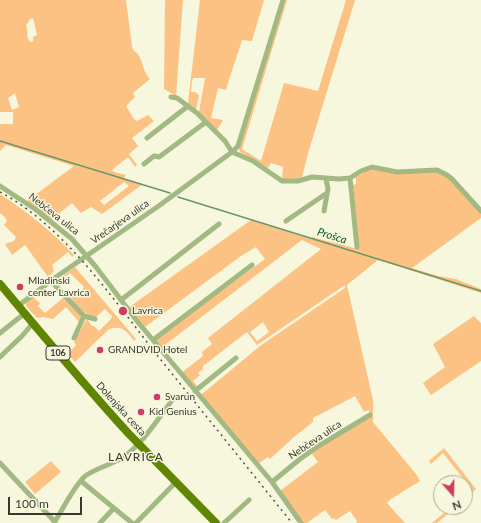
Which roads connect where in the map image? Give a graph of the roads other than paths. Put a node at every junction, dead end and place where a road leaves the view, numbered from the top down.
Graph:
1 (283, 0) edge
2 (171, 96) dead end
3 (188, 106) junction
4 (206, 122) junction
5 (146, 138) dead end
6 (232, 152) junction
7 (144, 164) dead end
8 (350, 178) junction
9 (326, 179) junction
10 (0, 186) edge
11 (327, 193) junction
12 (324, 211) dead end
13 (481, 211) edge
14 (286, 221) dead end
15 (219, 224) dead end
16 (356, 247) dead end
17 (87, 256) junction
18 (252, 265) dead end
19 (51, 281) junction
20 (0, 284) edge
21 (121, 300) junction
22 (18, 306) junction
23 (25, 313) junction
24 (84, 316) junction
25 (95, 319) dead end
26 (33, 323) junction
27 (0, 333) edge
28 (74, 338) dead end
29 (153, 340) junction
30 (0, 357) edge
31 (236, 358) dead end
32 (195, 391) junction
33 (174, 398) dead end
34 (370, 415) dead end
35 (138, 443) junction
36 (0, 463) edge
37 (81, 481) junction
38 (176, 482) junction
39 (272, 482) junction
40 (249, 500) dead end
41 (114, 508) junction
42 (54, 523) edge
43 (100, 523) edge
44 (132, 523) edge
45 (136, 523) edge
46 (216, 523) edge
47 (224, 523) edge
48 (301, 523) edge

1 - 6 street, Vrečarjeva ulica
2 - 3 street
3 - 4 street
3 - 5 street
4 - 6 street
4 - 7 street
6 - 9 street
6 - 17 street, Vrečarjeva ulica
8 - 9 street
8 - 13 street
8 - 16 street
9 - 11 street
10 - 17 street, Nebčeva ulica
11 - 12 street
11 - 14 street
15 - 21 street
17 - 19 street, Vrečarjeva ulica
17 - 21 street, Nebčeva ulica
18 - 29 street
19 - 22 street, Vrečarjeva ulica
19 - 24 street
20 - 22 main road, Dolenjska cesta / 106
21 - 29 street, Nebčeva ulica
22 - 23 main road, Dolenjska cesta / 106
23 - 26 main road, Dolenjska cesta / 106
23 - 27 street
24 - 25 street
24 - 28 street
26 - 30 street
26 - 35 main road, Dolenjska cesta / 106
29 - 32 street, Nebčeva ulica
31 - 32 street
32 - 39 street, Nebčeva ulica
33 - 35 street
34 - 39 street, Nebčeva ulica
35 - 37 street
35 - 38 main road, Dolenjska cesta / 106
36 - 42 street
37 - 41 street
37 - 42 street
38 - 45 street
38 - 46 main road, Dolenjska cesta / 106
39 - 48 street, Nebčeva ulica
40 - 47 street
41 - 43 street
41 - 44 street

